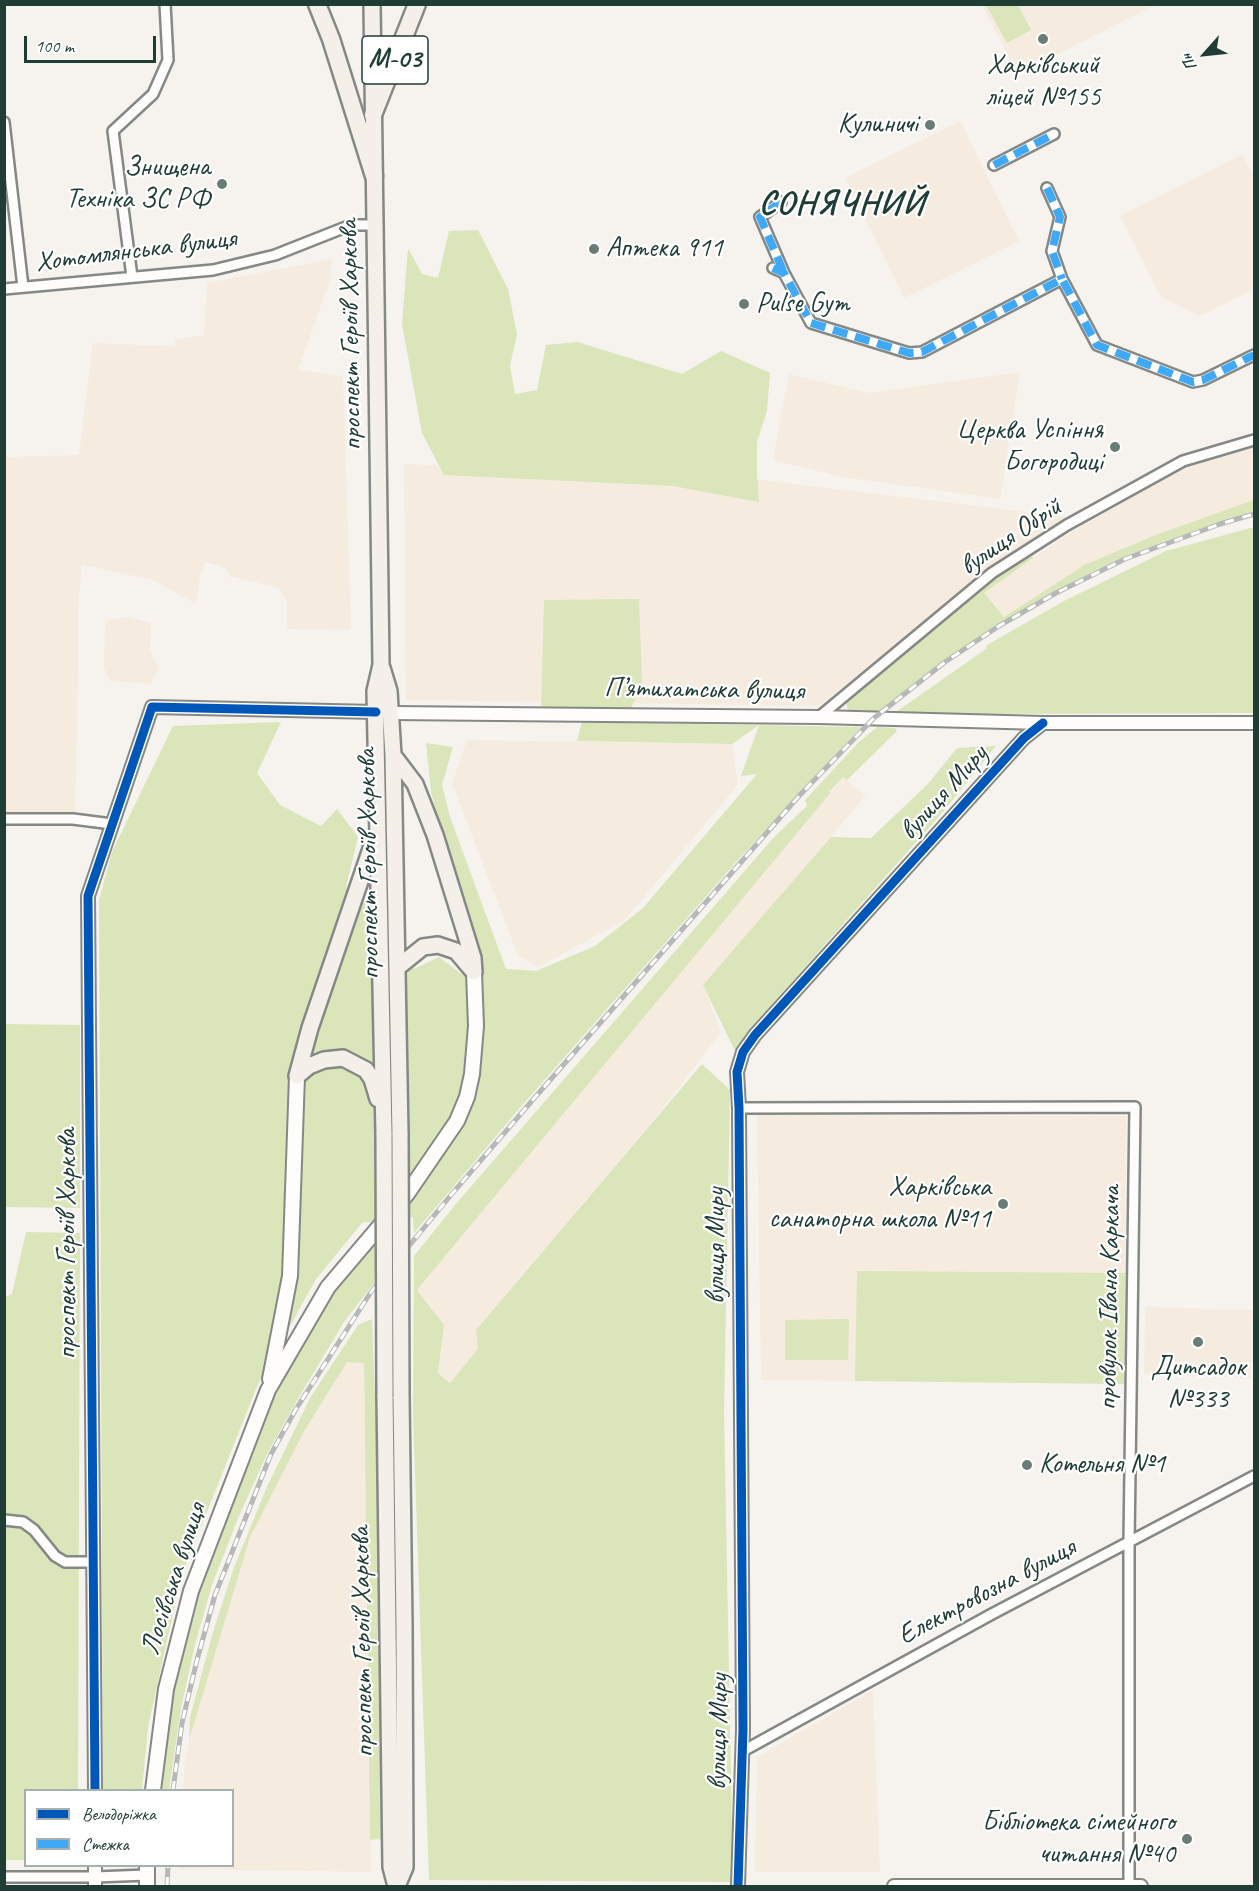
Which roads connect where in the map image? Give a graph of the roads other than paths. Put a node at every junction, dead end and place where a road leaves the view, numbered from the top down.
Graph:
1 (165, 4) edge
2 (316, 4) edge
3 (372, 4) edge
4 (417, 4) edge
5 (373, 115) junction
6 (4, 122) edge
7 (1054, 134) dead end
8 (994, 165) dead end
9 (374, 176) junction
10 (8, 184) edge
11 (1047, 188) dead end
12 (781, 202) dead end
13 (375, 225) junction
14 (773, 268) dead end
15 (784, 273) junction
16 (132, 277) junction
17 (1062, 279) junction
18 (23, 287) junction
19 (4, 289) edge
20 (1254, 354) edge
21 (1254, 440) edge
22 (152, 707) joint
23 (383, 712) junction
24 (819, 717) junction
25 (1043, 723) junction
26 (1254, 723) edge
27 (393, 755) junction
28 (4, 819) edge
29 (112, 824) junction
30 (377, 831) junction
31 (398, 968) junction
32 (474, 972) junction
33 (297, 1076) junction
34 (739, 1108) junction
35 (384, 1117) junction
36 (268, 1390) junction
37 (1254, 1476) edge
38 (4, 1520) edge
39 (1129, 1542) junction
40 (93, 1562) junction
41 (742, 1751) junction
42 (95, 1789) edge
43 (153, 1789) edge
44 (95, 1876) edge
45 (147, 1876) edge
46 (4, 1877) edge
47 (1129, 1886) edge
48 (397, 1887) edge
49 (738, 1887) edge
50 (894, 1887) edge
51 (1141, 1887) edge

1 - 16 street
2 - 9 highway
3 - 5 main road, проспект Героїв Харкова
4 - 5 highway, М-03
5 - 9 main road, проспект Героїв Харкова
6 - 10 street
7 - 8 street
9 - 13 main road, проспект Героїв Харкова
10 - 18 street
11 - 17 street
12 - 15 street
13 - 16 street, Хотомлянська вулиця
13 - 23 main road, проспект Героїв Харкова
14 - 15 street
15 - 17 street
16 - 18 street, Хотомлянська вулиця
17 - 20 street
18 - 19 street, Хотомлянська вулиця
21 - 24 street, вулиця Обрій
22 - 23 street, П’ятихатська вулиця
22 - 29 street, проспект Героїв Харкова
23 - 24 street, П’ятихатська вулиця
23 - 27 main road, проспект Героїв Харкова
23 - 30 main road, проспект Героїв Харкова
24 - 25 street, П’ятихатська вулиця
25 - 26 street, П’ятихатська вулиця
25 - 34 street, вулиця Миру
27 - 31 main road, проспект Героїв Харкова
27 - 32 main road
28 - 29 street
29 - 40 street, проспект Героїв Харкова
30 - 33 main road
30 - 35 main road, проспект Героїв Харкова
31 - 32 main road
31 - 48 main road, проспект Героїв Харкова, bridge
32 - 36 main road
33 - 35 main road
33 - 36 main road
34 - 39 street, провулок Івана Каркача
34 - 41 street, вулиця Миру
35 - 48 main road, проспект Героїв Харкова, bridge
36 - 43 main road, Лосівська вулиця
37 - 39 street, Електровозна вулиця
38 - 40 street
39 - 41 street, Електровозна вулиця
39 - 47 street, провулок Івана Каркача
40 - 42 street, проспект Героїв Харкова
41 - 49 street, вулиця Миру
44 - 45 street
44 - 46 street
47 - 50 street
47 - 51 street

